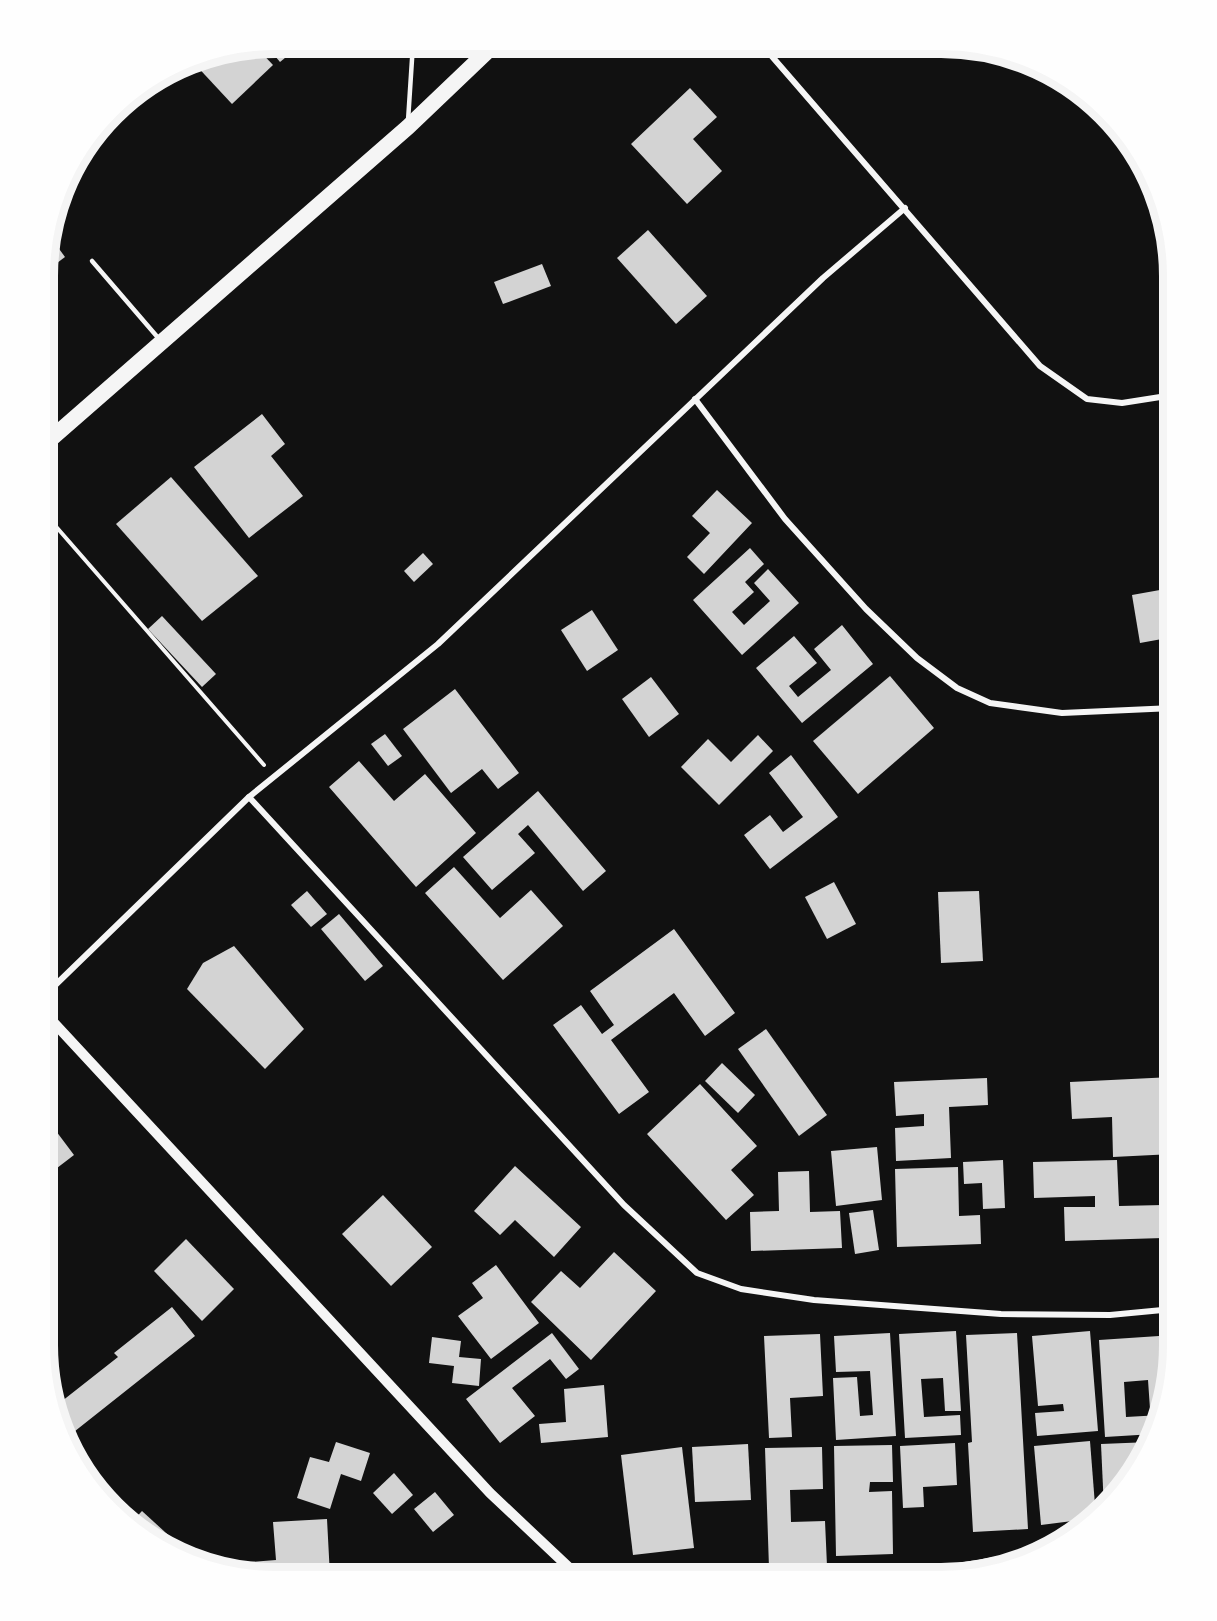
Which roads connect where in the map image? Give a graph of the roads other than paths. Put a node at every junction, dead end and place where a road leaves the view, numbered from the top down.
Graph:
1 (412, 54) edge
2 (485, 54) edge
3 (770, 54) edge
4 (408, 127) junction
5 (905, 208) junction
6 (92, 261) dead end
7 (162, 342) junction
8 (1163, 397) edge
9 (695, 399) junction
10 (54, 436) edge
11 (1163, 708) edge
12 (249, 797) junction
13 (54, 986) edge
14 (54, 1023) edge
15 (1163, 1310) edge
16 (568, 1567) edge

1 - 4 lane
2 - 4 highway
3 - 5 street
4 - 7 highway
5 - 8 street
5 - 9 street
6 - 7 lane
7 - 10 highway
9 - 11 street
9 - 12 street
12 - 13 street
12 - 15 street
14 - 16 street

